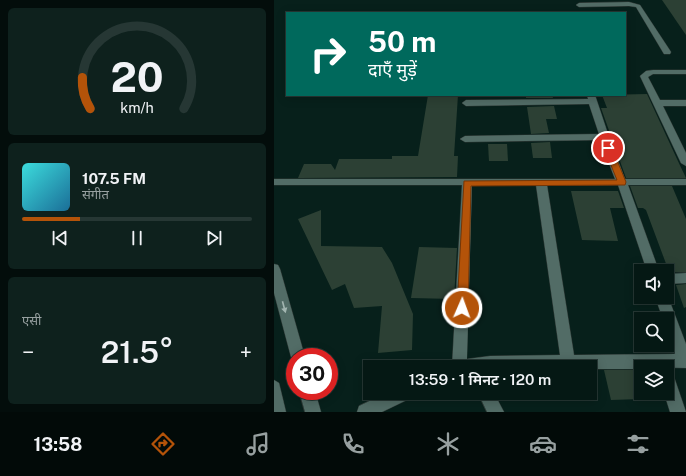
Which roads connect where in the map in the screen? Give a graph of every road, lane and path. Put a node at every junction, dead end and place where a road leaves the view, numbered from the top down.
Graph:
1 (578, 2) edge
2 (583, 12) edge
3 (667, 52) dead end
4 (686, 72) edge
5 (591, 98) edge
6 (466, 103) dead end
7 (657, 103) junction
8 (686, 103) edge
9 (604, 137) junction
10 (465, 139) dead end
11 (675, 140) junction
12 (686, 140) edge
13 (686, 163) edge
14 (274, 182) edge
15 (622, 182) junction
16 (686, 182) edge
17 (467, 183) junction
18 (541, 183) junction
19 (651, 264) edge
20 (274, 269) edge
21 (674, 278) edge
22 (686, 278) edge
23 (665, 304) edge
24 (296, 348) edge
25 (466, 360) edge
26 (568, 360) edge
27 (686, 361) edge
28 (597, 363) edge
29 (674, 365) edge
30 (634, 366) edge
31 (274, 388) edge
32 (674, 399) edge
33 (310, 400) edge
34 (389, 400) edge
35 (490, 400) edge
36 (278, 412) edge
37 (313, 412) edge
38 (365, 412) edge
39 (496, 412) edge
40 (678, 412) edge

1 - 2 street
1 - 3 street
4 - 7 street
5 - 6 street
5 - 9 street
7 - 8 street
7 - 11 street
9 - 10 street
9 - 15 street
11 - 12 street
11 - 13 street
14 - 17 street
15 - 16 street
15 - 18 street
15 - 19 street
17 - 18 street
17 - 25 street
18 - 26 street
20 -> 24 street
21 - 22 street
23 - 27 street
27 - 29 street
28 - 30 street
31 - 36 street
32 - 40 street
33 - 37 street
34 - 38 street
35 - 39 street

